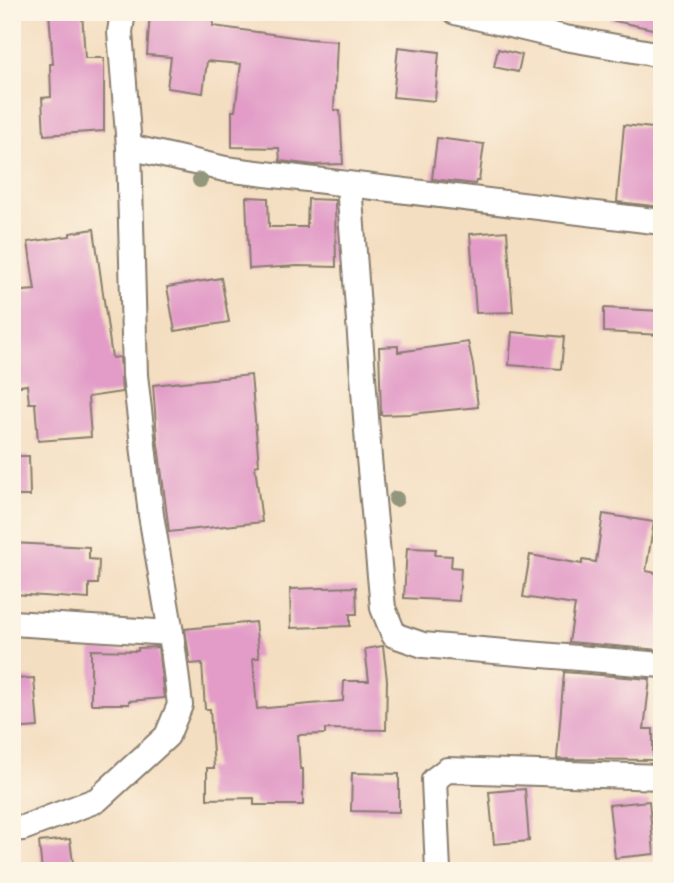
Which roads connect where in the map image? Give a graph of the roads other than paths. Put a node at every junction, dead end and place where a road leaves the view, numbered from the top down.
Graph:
1 (123, 12) edge
2 (455, 12) edge
3 (662, 55) edge
4 (129, 147) junction
5 (349, 186) junction
6 (662, 222) edge
7 (12, 623) edge
8 (171, 633) junction
9 (662, 664) edge
10 (662, 777) edge
11 (12, 829) edge
12 (439, 871) edge

1 - 4 street
2 - 3 street
4 - 5 street
4 - 8 street
5 - 6 street
5 - 9 street
7 - 8 street
8 - 11 street
10 - 12 street

